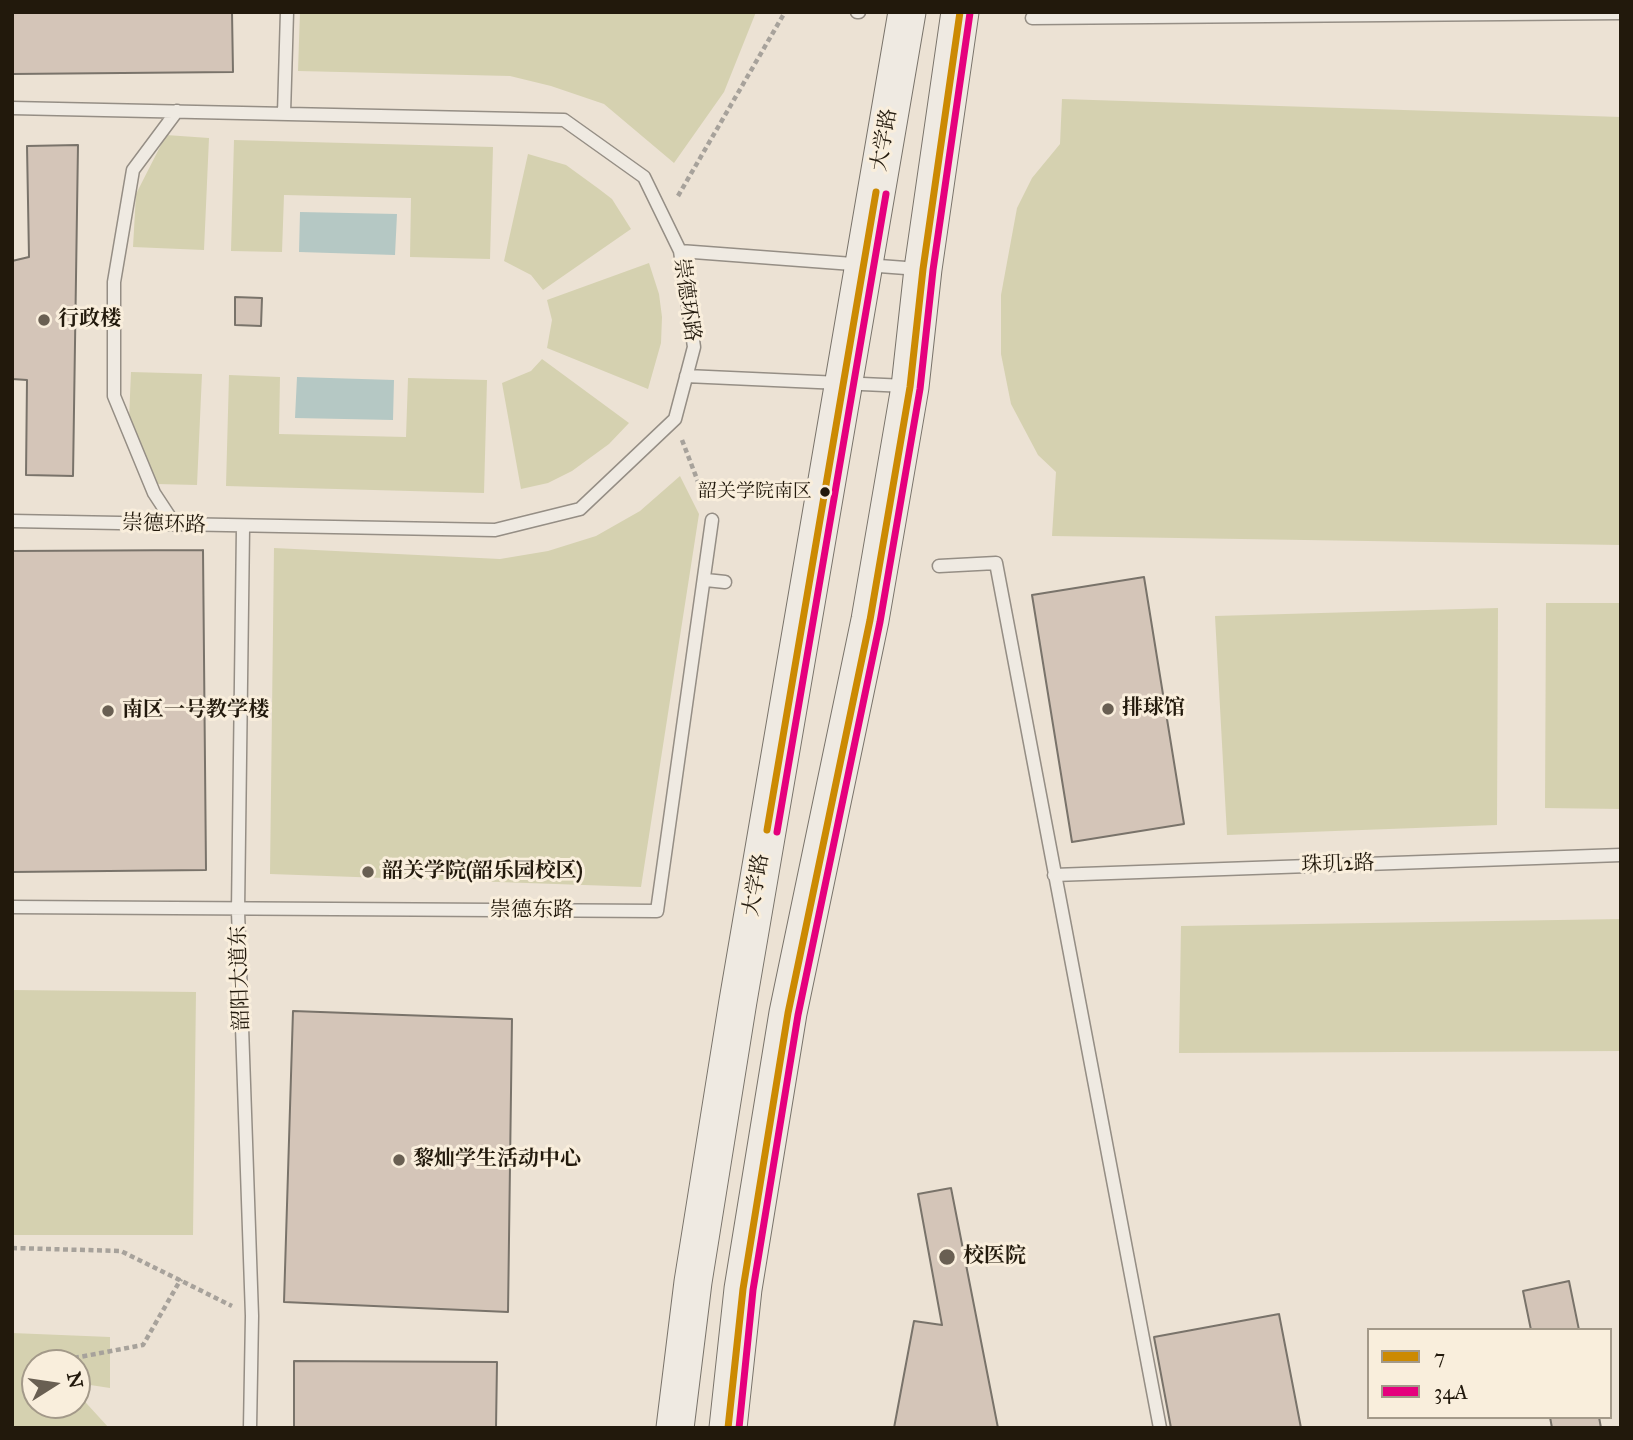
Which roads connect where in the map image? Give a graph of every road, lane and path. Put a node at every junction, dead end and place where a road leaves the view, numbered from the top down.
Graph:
1 (287, 12) edge
2 (785, 12) edge
3 (906, 12) edge
4 (960, 12) edge
5 (1621, 13) edge
6 (1032, 18) dead end
7 (12, 108) edge
8 (177, 111) junction
9 (284, 113) junction
10 (664, 219) junction
11 (680, 251) junction
12 (863, 264) junction
13 (923, 269) junction
14 (686, 376) junction
15 (843, 382) junction
16 (910, 387) junction
17 (675, 419) junction
18 (712, 520) joint
19 (12, 521) edge
20 (175, 525) junction
21 (243, 528) junction
22 (939, 566) dead end
23 (706, 580) junction
24 (725, 582) dead end
25 (1621, 855) edge
26 (1055, 875) junction
27 (12, 908) edge
28 (239, 911) junction
29 (12, 1248) edge
30 (181, 1279) junction
31 (252, 1316) junction
32 (91, 1355) edge
33 (250, 1428) edge
34 (675, 1428) edge
35 (728, 1428) edge
36 (1160, 1428) edge

1 - 9 lane
2 - 10 path
3 - 12 main road, 大学路
4 - 13 main road
5 - 6 lane
7 - 8 lane, 崇德环路
8 - 9 lane, 崇德环路
8 - 20 lane
9 - 10 lane, 崇德环路
10 - 11 lane, 崇德环路
11 - 12 lane
11 - 14 lane, 崇德环路
12 - 13 lane
12 - 15 main road, 大学路
13 - 16 main road
14 - 15 lane
14 - 17 lane, 崇德环路
15 - 16 lane
15 - 34 main road, 大学路
16 - 35 main road
17 - 18 path
17 - 21 lane, 崇德环路
18 - 23 lane, 崇德东路
19 - 20 lane, 崇德环路
20 - 21 lane, 崇德环路
21 - 28 lane, 韶阳大道东
22 - 26 lane
23 - 24 lane
23 - 28 lane, 崇德东路
25 - 26 lane, 珠玑2路
26 - 36 lane
27 - 28 lane, 崇德东路
28 - 31 lane, 韶阳大道东
29 - 30 path
30 - 31 path
30 - 32 path
31 - 33 lane, 韶阳大道东

